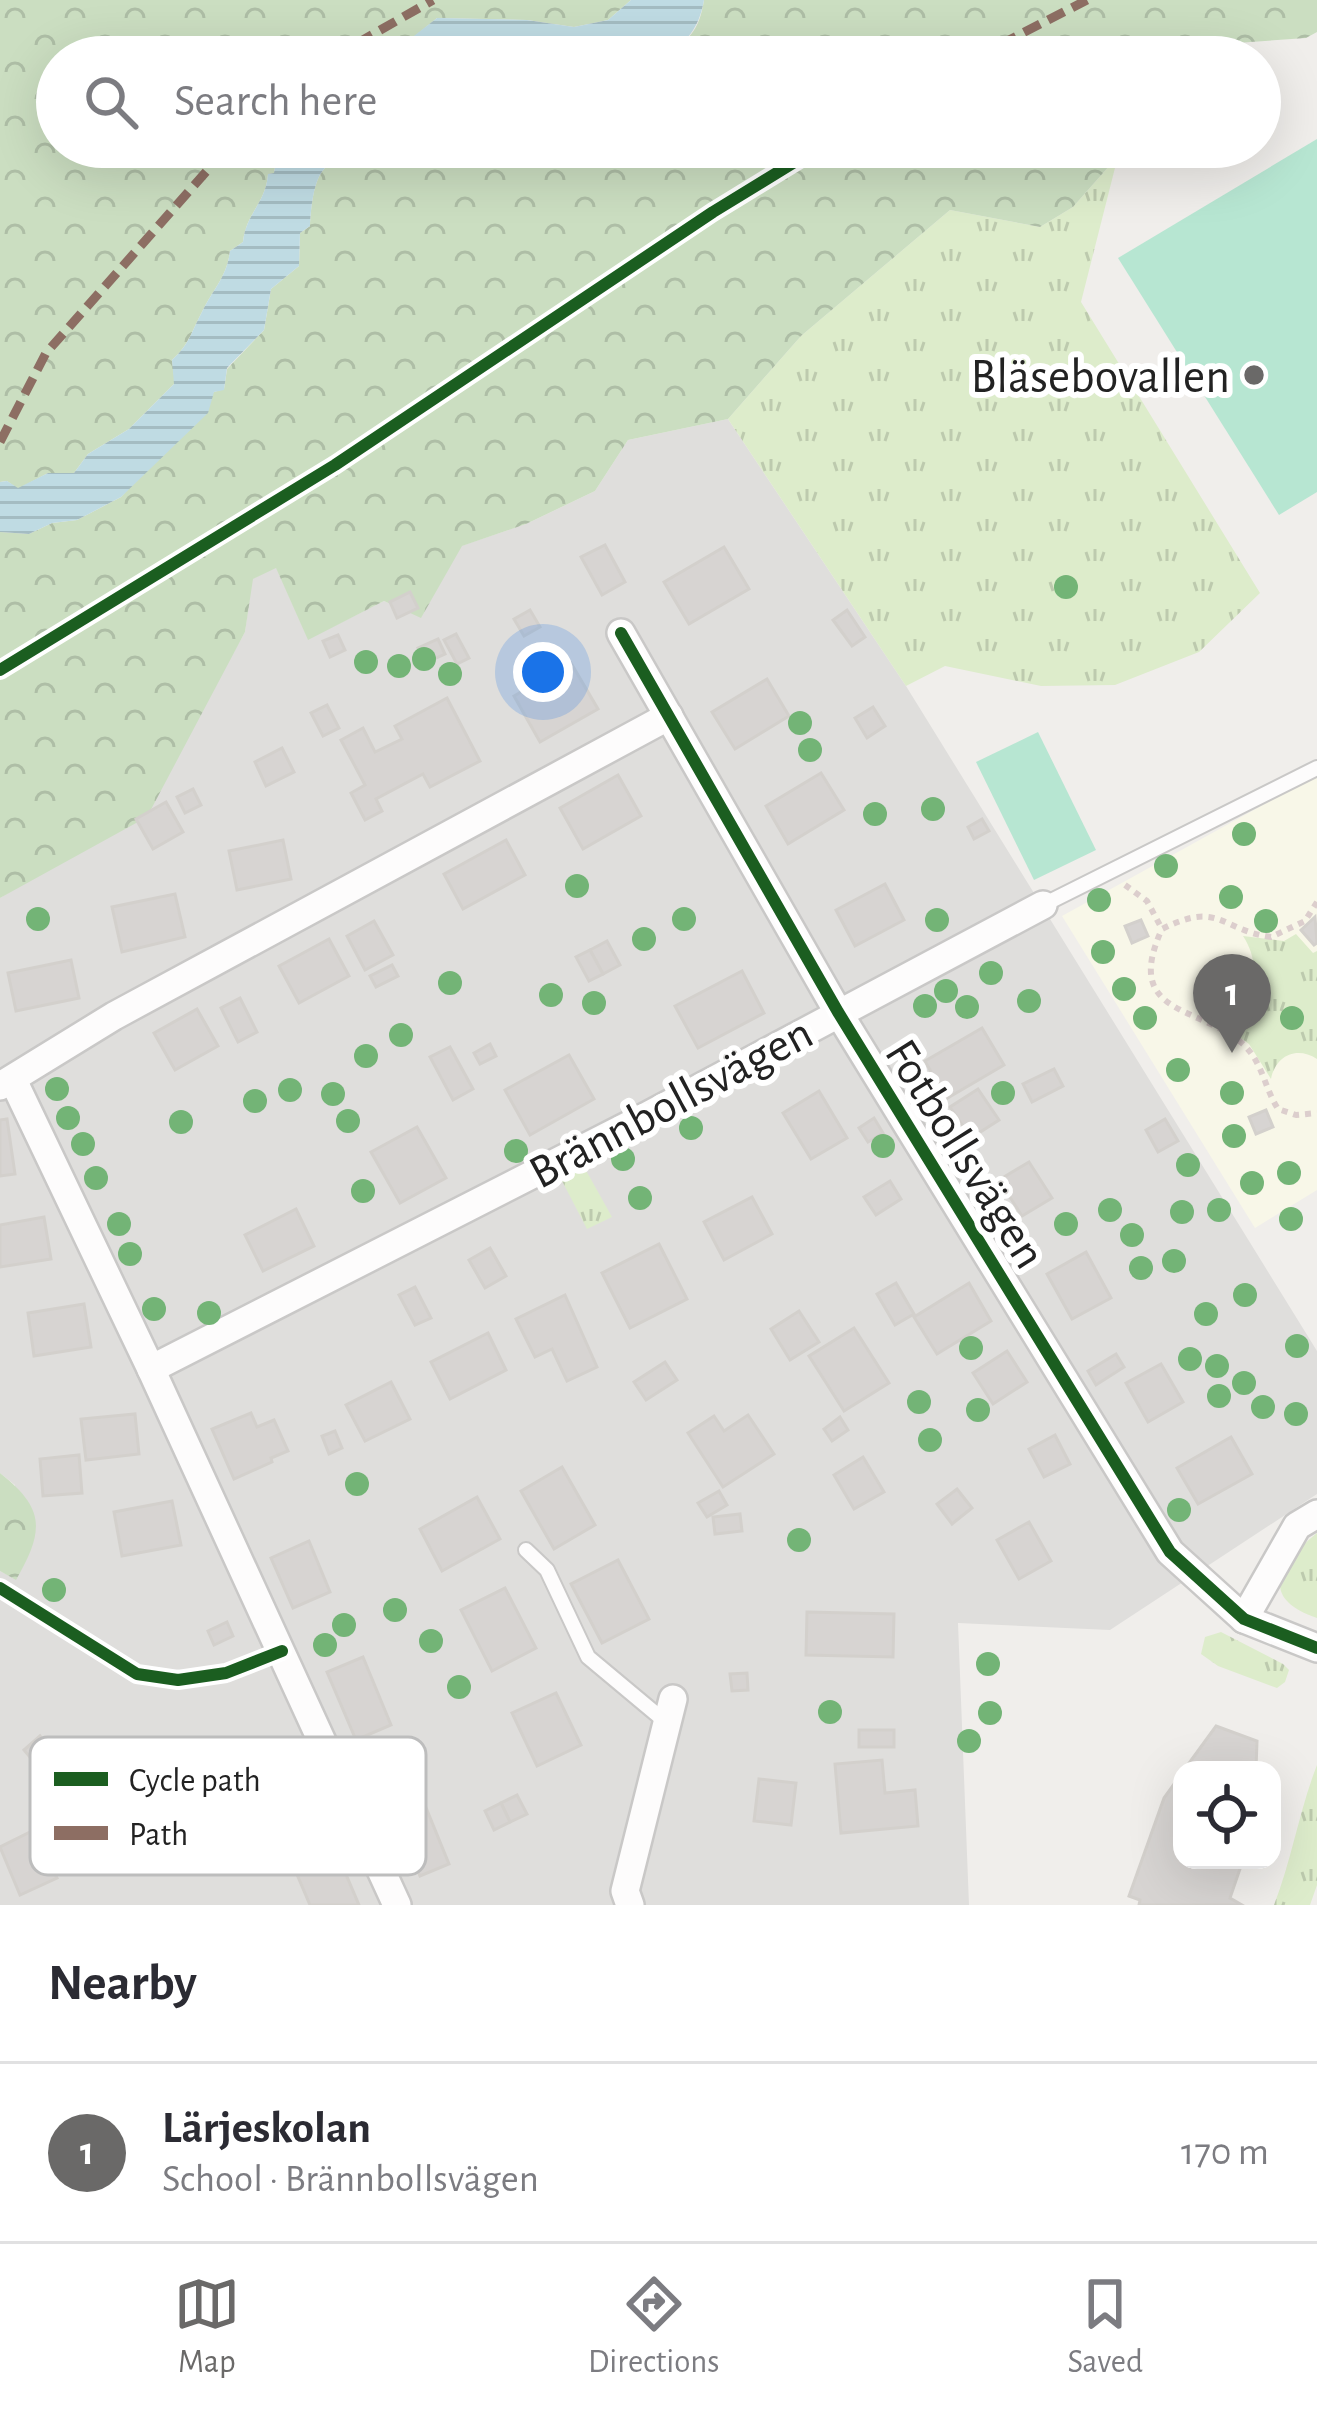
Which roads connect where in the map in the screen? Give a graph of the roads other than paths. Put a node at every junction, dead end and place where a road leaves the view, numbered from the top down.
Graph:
1 (622, 633) dead end
2 (669, 716) junction
3 (1317, 768) edge
4 (1043, 904) joint
5 (838, 1012) junction
6 (6, 1083) edge
7 (151, 1369) junction
8 (1317, 1514) edge
9 (526, 1550) dead end
10 (1244, 1619) junction
11 (1317, 1648) edge
12 (670, 1712) joint
13 (320, 1737) edge
14 (383, 1875) edge
15 (397, 1905) edge
16 (630, 1905) edge

1 - 2 street, Fotbollsvägen
2 - 5 street, Fotbollsvägen
2 - 6 street
3 - 4 lane, Brännbollsvägen
4 - 5 street, Brännbollsvägen
5 - 7 street, Brännbollsvägen
5 - 10 street, Fotbollsvägen
6 - 7 street
7 - 13 street
8 - 10 street
9 - 12 lane
10 - 11 street, Fotbollsvägen
12 - 16 street
14 - 15 street

